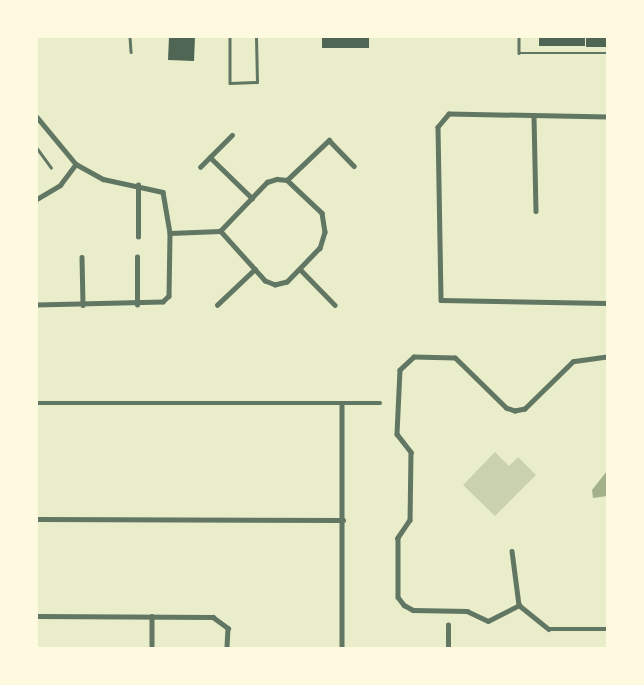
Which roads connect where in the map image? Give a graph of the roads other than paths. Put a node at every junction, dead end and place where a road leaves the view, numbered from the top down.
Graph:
1 (130, 37) edge
2 (230, 37) edge
3 (256, 37) edge
4 (519, 37) edge
5 (131, 52) dead end
6 (607, 53) edge
7 (534, 116) junction
8 (37, 117) edge
9 (607, 117) edge
10 (232, 135) dead end
11 (37, 148) edge
12 (210, 157) junction
13 (76, 164) junction
14 (355, 166) dead end
15 (51, 167) dead end
16 (200, 167) dead end
17 (287, 180) junction
18 (138, 184) junction
19 (252, 198) junction
20 (37, 199) edge
21 (536, 211) dead end
22 (220, 231) junction
23 (170, 233) junction
24 (138, 237) dead end
25 (82, 257) dead end
26 (137, 257) dead end
27 (254, 269) junction
28 (300, 269) junction
29 (607, 303) edge
30 (37, 305) edge
31 (83, 305) junction
32 (137, 305) junction
33 (217, 305) dead end
34 (335, 305) dead end
35 (607, 357) edge
36 (37, 403) edge
37 (342, 403) junction
38 (380, 403) dead end
39 (37, 519) edge
40 (343, 520) junction
41 (512, 551) dead end
42 (519, 605) junction
43 (37, 616) edge
44 (152, 617) junction
45 (448, 625) dead end
46 (607, 629) edge
47 (152, 648) edge
48 (227, 648) edge
49 (342, 648) edge
50 (448, 648) edge

1 - 5 lane
2 - 3 lane
4 - 6 lane
7 - 9 street
7 - 21 street
7 - 29 street
8 - 13 street
10 - 12 street
11 - 15 lane
12 - 16 street
12 - 19 street
13 - 18 street
13 - 20 street
14 - 17 street
17 - 19 street
17 - 28 street
18 - 23 street
18 - 24 street
19 - 22 street
22 - 23 street
22 - 27 street
23 - 32 street
25 - 31 street
26 - 32 street
27 - 28 street
27 - 33 street
28 - 34 street
30 - 31 street
31 - 32 street
35 - 42 street
36 - 37 street
37 - 38 street
37 - 40 street
39 - 40 street
40 - 49 street
41 - 42 street
42 - 46 street
43 - 44 street
44 - 47 street
44 - 48 street
45 - 50 street

